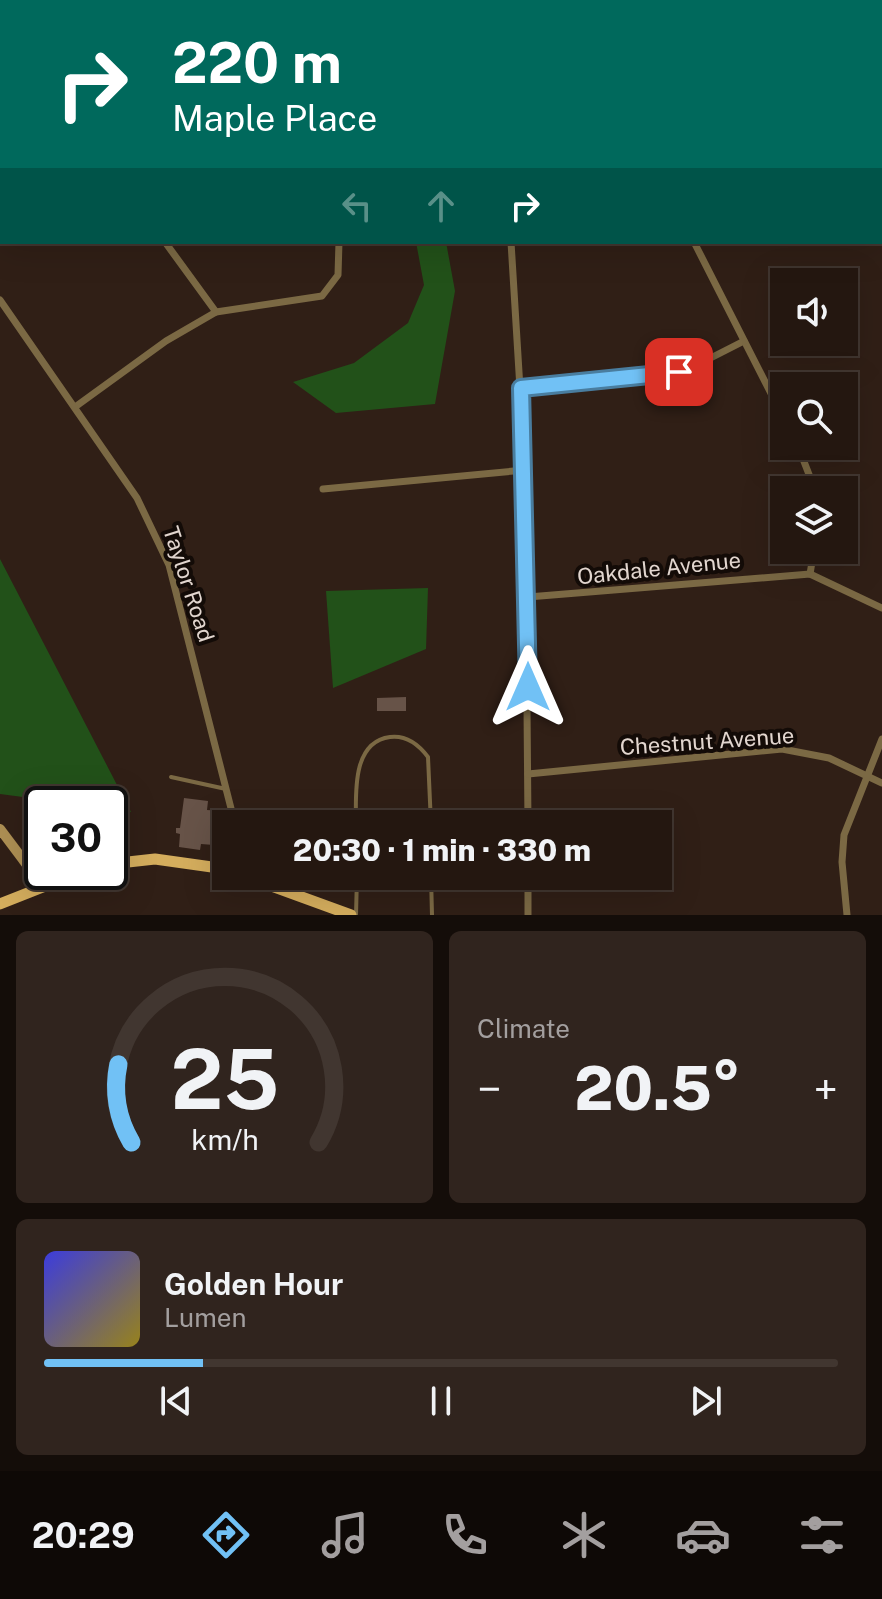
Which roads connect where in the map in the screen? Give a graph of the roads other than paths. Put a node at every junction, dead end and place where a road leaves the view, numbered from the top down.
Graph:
1 (166, 244) edge
2 (339, 244) edge
3 (511, 244) edge
4 (695, 244) edge
5 (0, 300) edge
6 (216, 312) junction
7 (744, 341) junction
8 (521, 388) junction
9 (770, 392) edge
10 (75, 407) junction
11 (525, 470) junction
12 (323, 489) dead end
13 (812, 564) edge
14 (810, 574) junction
15 (528, 597) junction
16 (882, 608) edge
17 (882, 739) edge
18 (528, 774) junction
19 (866, 775) junction
20 (171, 777) dead end
21 (882, 783) edge
22 (226, 789) junction
23 (231, 810) edge
24 (356, 810) edge
25 (430, 810) edge
26 (528, 810) edge
27 (0, 829) edge
28 (24, 861) edge
29 (128, 862) edge
30 (212, 867) edge
31 (31, 890) edge
32 (283, 890) edge
33 (356, 890) edge
34 (431, 890) edge
35 (528, 890) edge
36 (0, 904) edge
37 (353, 915) edge
38 (432, 915) edge
39 (528, 915) edge
40 (847, 915) edge

1 - 6 street
2 - 6 street
3 - 8 street
4 - 7 street
5 - 10 street, Taylor Road
6 - 10 street
7 - 8 street
7 - 9 street
8 - 11 street
10 - 22 street, Taylor Road
11 - 12 street
11 - 15 street
13 - 14 street
14 - 15 street, Oakdale Avenue
14 - 16 street, Oakdale Avenue
15 - 18 street
17 - 19 street
18 - 19 street, Chestnut Avenue
18 - 26 street
19 - 21 street, Chestnut Avenue
19 - 40 street
20 - 22 lane
22 - 23 street, Taylor Road
24 - 25 lane
27 - 28 main road
29 - 30 main road
31 - 36 main road
32 - 37 main road
33 - 37 lane
34 - 38 lane
35 - 39 street

